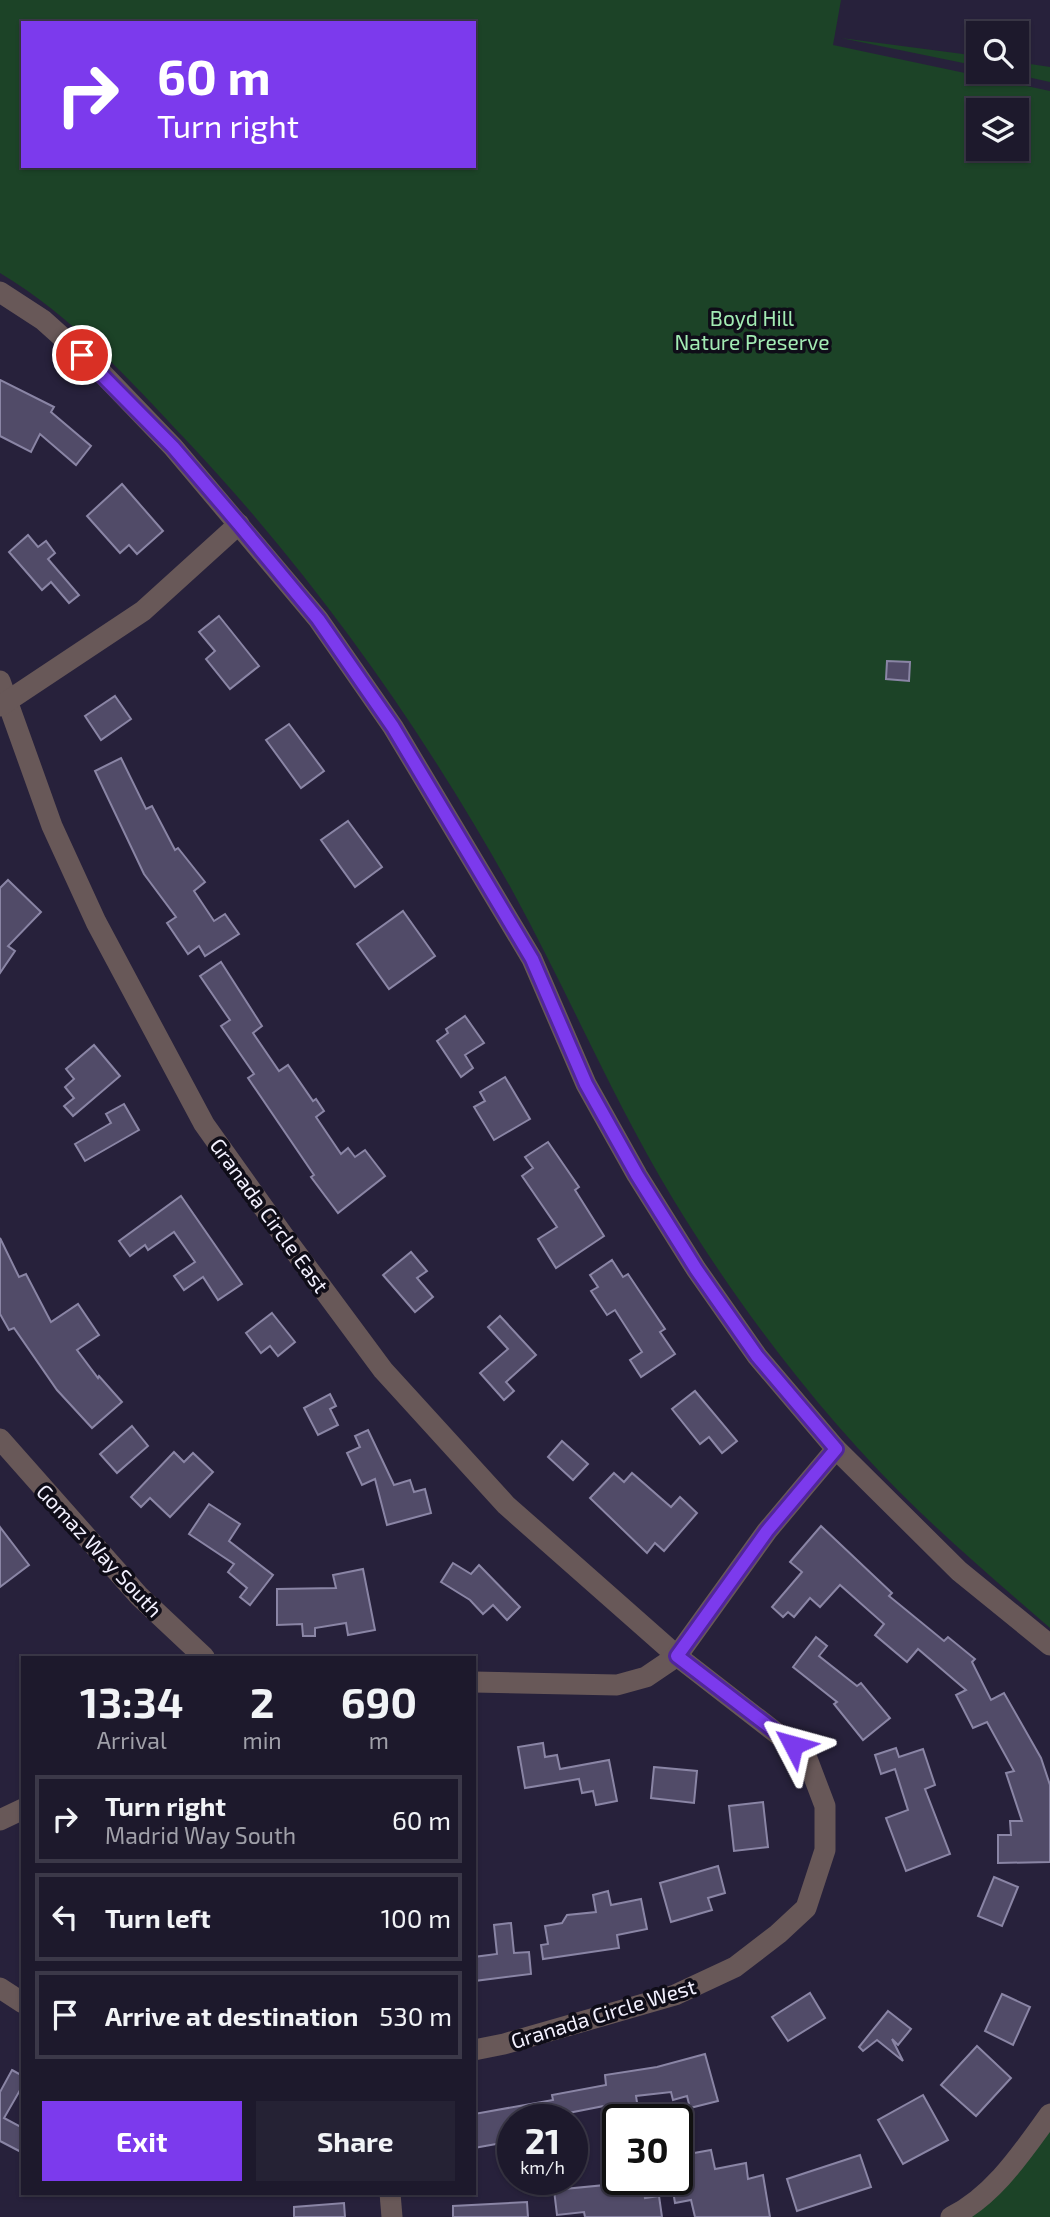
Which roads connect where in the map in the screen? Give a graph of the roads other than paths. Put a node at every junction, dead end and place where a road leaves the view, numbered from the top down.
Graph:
1 (0, 292) edge
2 (239, 524) junction
3 (2, 695) edge
4 (0, 1439) edge
5 (836, 1449) junction
6 (1050, 1645) edge
7 (203, 1656) edge
8 (677, 1656) junction
9 (476, 1682) edge
10 (21, 1810) edge
11 (0, 1820) edge
12 (0, 1988) edge
13 (21, 2002) edge
14 (476, 2050) edge
15 (1050, 2114) edge
16 (390, 2195) edge
17 (392, 2217) edge
18 (951, 2217) edge

1 - 2 street
2 - 3 street
2 - 5 street
3 - 8 street, Granada Circle East
4 - 7 street, Gomaz Way South
5 - 6 street
5 - 8 street
8 - 9 street
8 - 14 street, Granada Circle West
10 - 11 street
12 - 13 street
15 - 18 street
16 - 17 street

